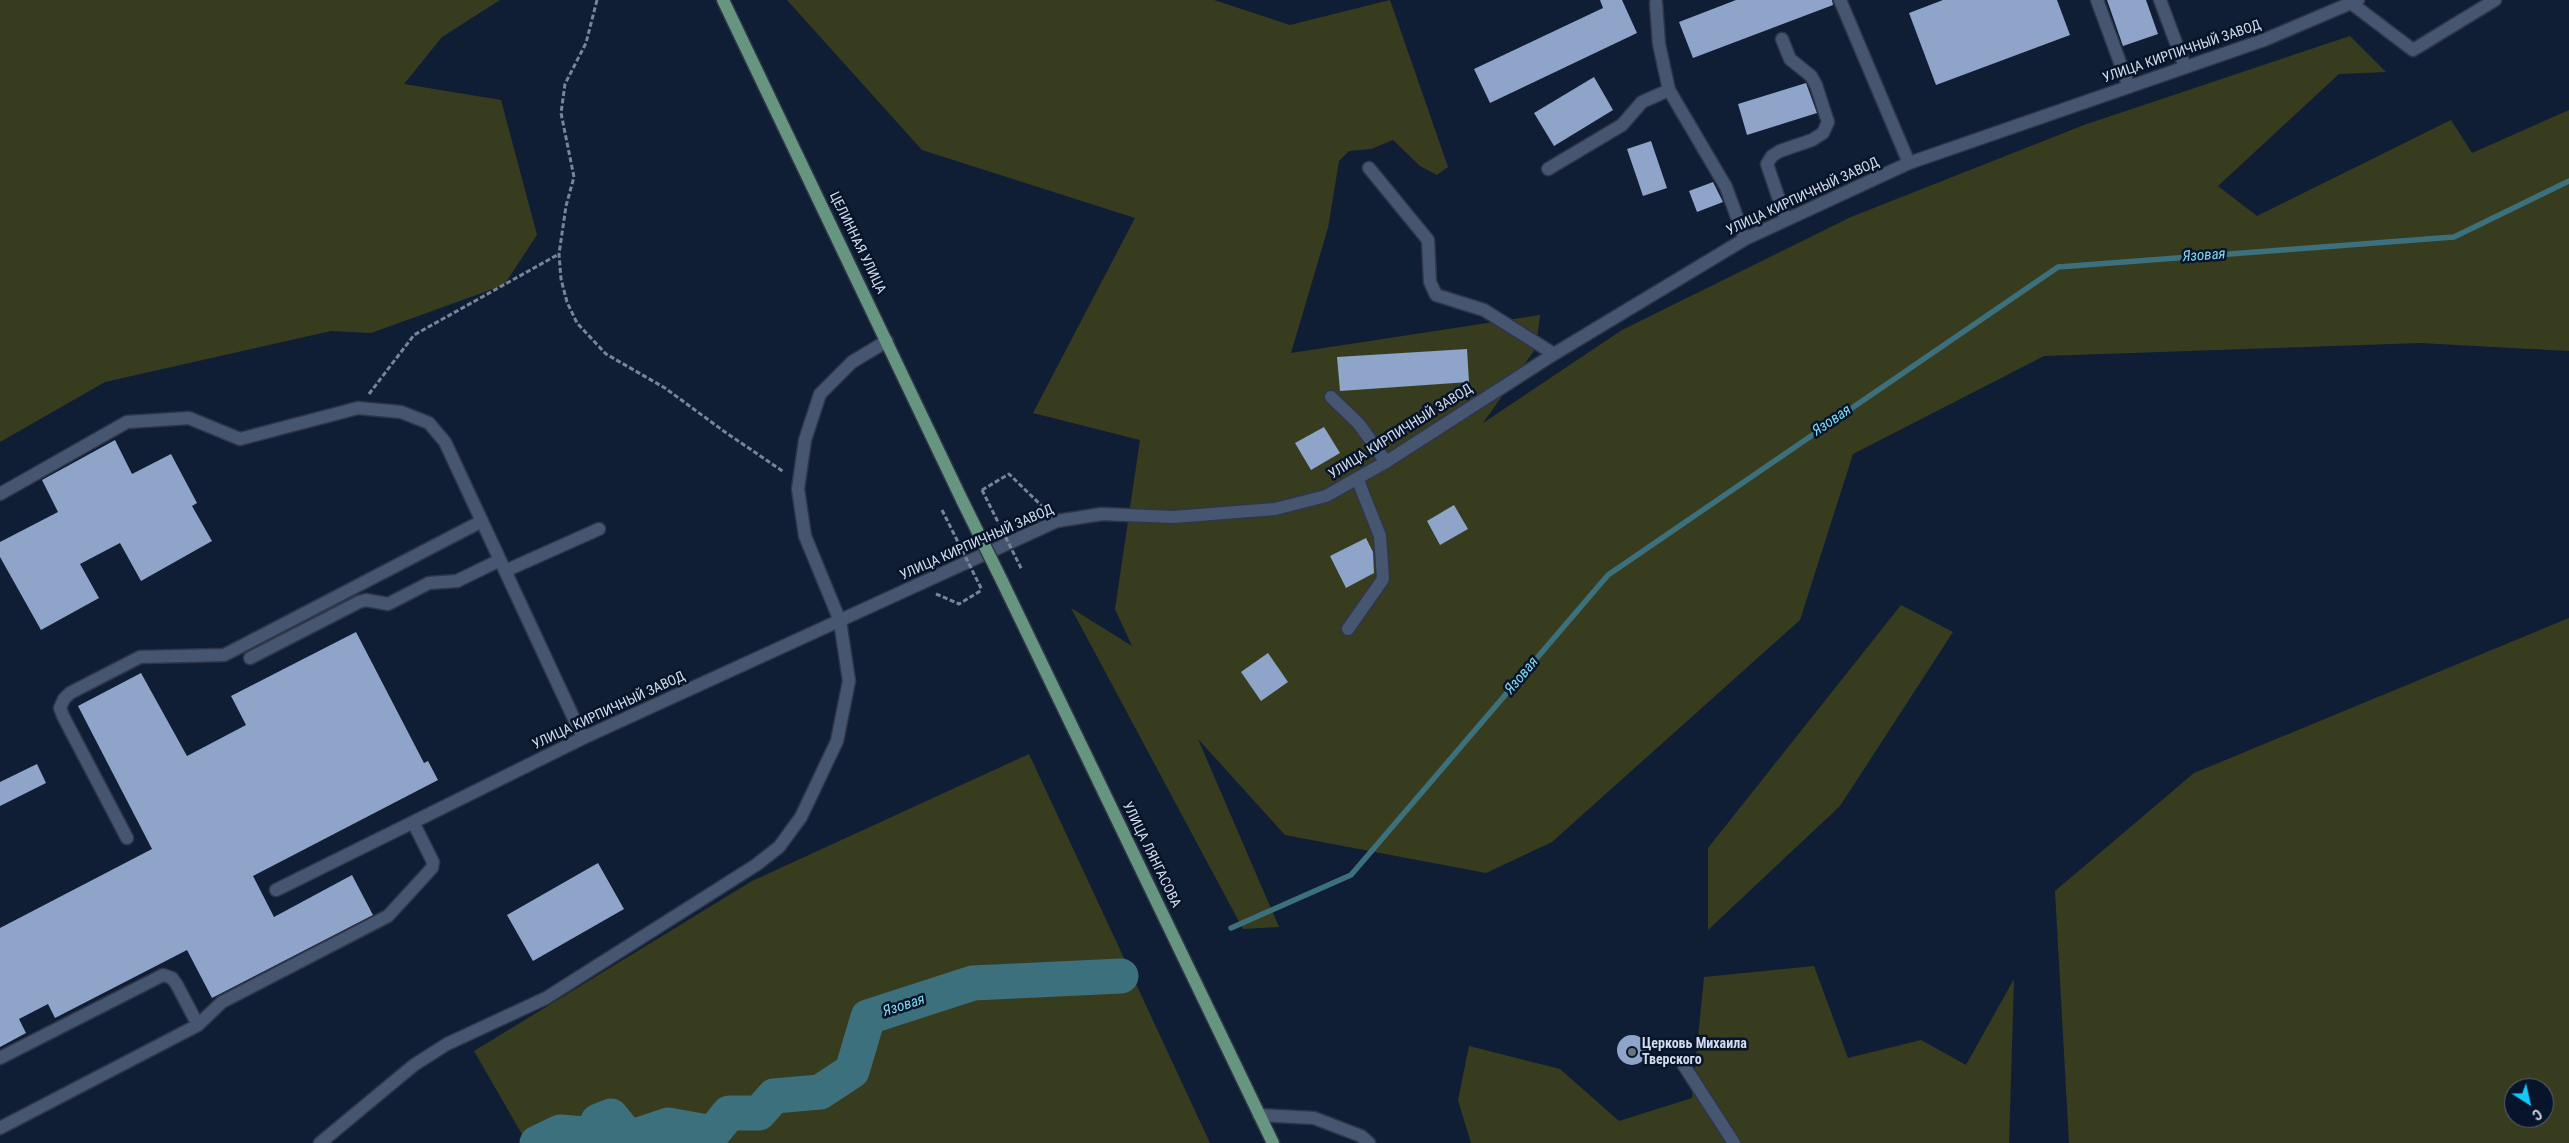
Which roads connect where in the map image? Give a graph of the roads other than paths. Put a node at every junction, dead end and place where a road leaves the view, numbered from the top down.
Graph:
1 (722, 0) edge
2 (1840, 0) edge
3 (2098, 0) edge
4 (2160, 0) edge
5 (2495, 0) edge
6 (2354, 1) edge
7 (1656, 3) dead end
8 (1782, 39) dead end
9 (2184, 67) junction
10 (2129, 86) junction
11 (1669, 90) junction
12 (1909, 163) junction
13 (1370, 168) dead end
14 (1548, 169) dead end
15 (1786, 220) junction
16 (1745, 239) junction
17 (887, 341) junction
18 (1554, 354) junction
19 (1331, 397) dead end
20 (1386, 462) junction
21 (1358, 478) junction
22 (0, 494) edge
23 (962, 500) joint
24 (482, 522) junction
25 (599, 529) dead end
26 (503, 566) junction
27 (840, 621) junction
28 (1348, 629) dead end
29 (250, 658) dead end
30 (583, 738) junction
31 (413, 822) junction
32 (127, 838) dead end
33 (276, 890) dead end
34 (198, 1025) junction
35 (0, 1058) edge
36 (1683, 1064) dead end
37 (1259, 1115) junction
38 (0, 1128) edge
39 (320, 1143) edge
40 (1273, 1143) edge
41 (1369, 1143) edge
42 (1734, 1143) edge

1 - 17 main road, ЦЕЛИННАЯ УЛИЦА
2 - 12 street
3 - 10 street
4 - 9 street
5 - 6 street
6 - 9 street, УЛИЦА КИРПИЧНЫЙ ЗАВОД
7 - 11 street
8 - 15 street
9 - 10 street, УЛИЦА КИРПИЧНЫЙ ЗАВОД
10 - 12 street, УЛИЦА КИРПИЧНЫЙ ЗАВОД
11 - 14 street
11 - 16 street
12 - 15 street, УЛИЦА КИРПИЧНЫЙ ЗАВОД
13 - 18 street
15 - 16 street, УЛИЦА КИРПИЧНЫЙ ЗАВОД
16 - 18 street, УЛИЦА КИРПИЧНЫЙ ЗАВОД
17 - 23 main road, ЦЕЛИННАЯ УЛИЦА
17 - 27 street
18 - 20 street, УЛИЦА КИРПИЧНЫЙ ЗАВОД
19 - 20 street
20 - 21 street, УЛИЦА КИРПИЧНЫЙ ЗАВОД
21 - 27 street, УЛИЦА КИРПИЧНЫЙ ЗАВОД
21 - 28 street
22 - 24 street
23 - 37 main road, УЛИЦА ЛЯНГАСОВА, bridge
24 - 26 street
24 - 32 street
25 - 26 street
26 - 29 street
26 - 30 street
27 - 30 street, УЛИЦА КИРПИЧНЫЙ ЗАВОД
27 - 39 street
30 - 31 street, УЛИЦА КИРПИЧНЫЙ ЗАВОД
31 - 33 street, УЛИЦА КИРПИЧНЫЙ ЗАВОД
31 - 34 street
34 - 35 street
34 - 38 street
36 - 42 street
37 - 40 main road, УЛИЦА ЛЯНГАСОВА
37 - 41 street

